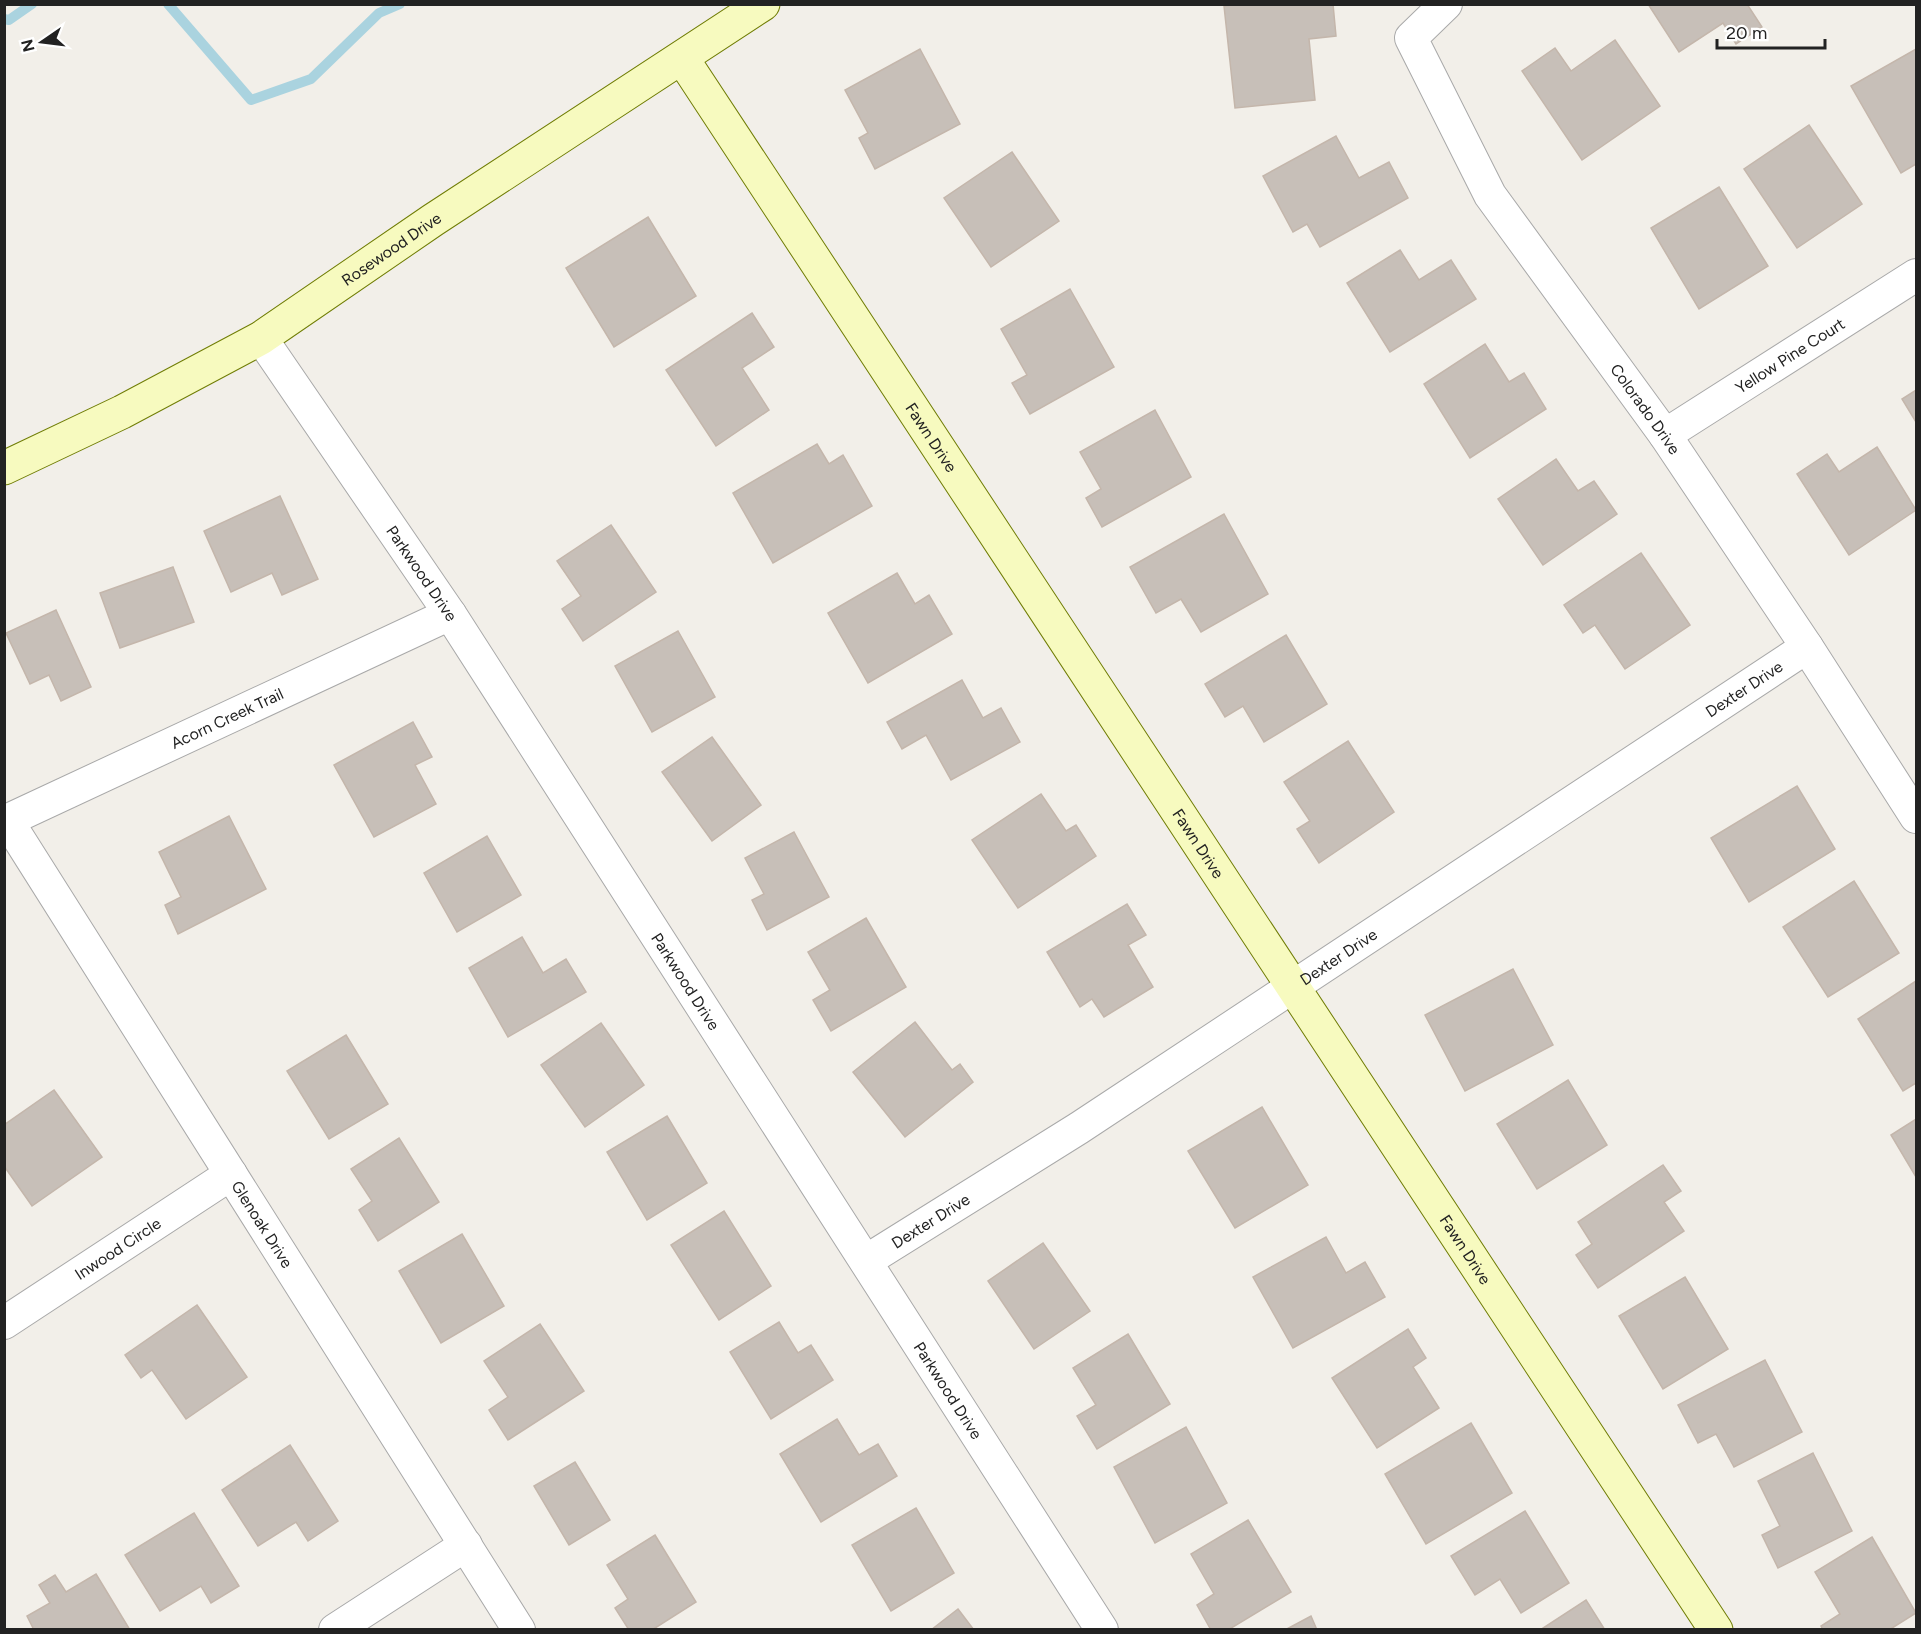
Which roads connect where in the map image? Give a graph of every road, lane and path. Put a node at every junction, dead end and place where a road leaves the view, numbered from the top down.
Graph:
1 (763, 4) edge
2 (1446, 4) edge
3 (681, 58) junction
4 (1917, 275) edge
5 (261, 338) junction
6 (1665, 435) junction
7 (4, 468) edge
8 (450, 614) junction
9 (1807, 647) junction
10 (1917, 817) edge
11 (6, 821) edge
12 (1293, 987) junction
13 (231, 1174) junction
14 (866, 1261) junction
15 (4, 1323) edge
16 (466, 1545) junction
17 (335, 1629) edge
18 (519, 1629) edge
19 (1102, 1629) edge
20 (1716, 1629) edge

1 - 3 street, Rosewood Drive
2 - 6 street, Colorado Drive
3 - 5 street, Rosewood Drive
3 - 12 street, Fawn Drive
4 - 6 street, Yellow Pine Court
5 - 7 street, Rosewood Drive
5 - 8 street, Parkwood Drive
6 - 9 street, Colorado Drive
8 - 11 street, Acorn Creek Trail
8 - 14 street, Parkwood Drive
9 - 10 street, Colorado Drive
9 - 12 street, Dexter Drive
11 - 13 street, Glenoak Drive
12 - 14 street, Dexter Drive
12 - 20 street, Fawn Drive
13 - 15 street, Inwood Circle
13 - 16 street, Glenoak Drive
14 - 19 street, Parkwood Drive
16 - 17 street
16 - 18 street, Glenoak Drive

